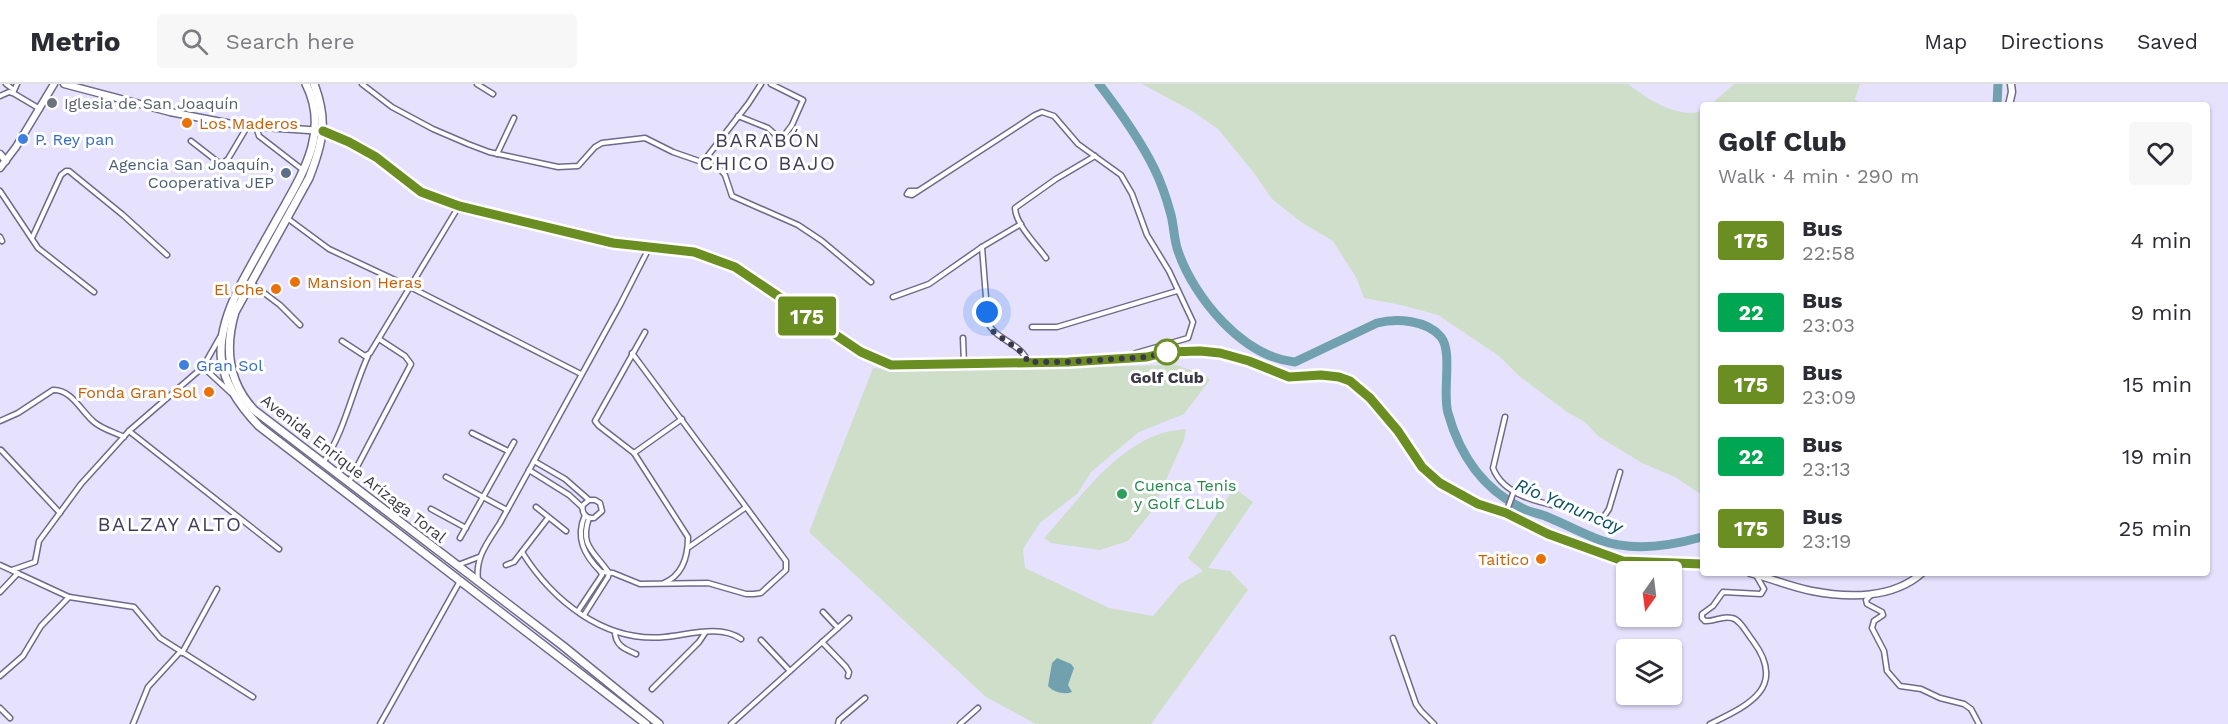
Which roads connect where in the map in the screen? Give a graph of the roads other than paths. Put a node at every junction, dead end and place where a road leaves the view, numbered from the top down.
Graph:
1 (6, 84) edge
2 (17, 84) edge
3 (54, 84) edge
4 (306, 84) edge
5 (314, 84) edge
6 (364, 84) edge
7 (477, 84) edge
8 (761, 84) edge
9 (771, 84) edge
10 (2011, 84) edge
11 (68, 85) edge
12 (14, 92) junction
13 (493, 94) dead end
14 (0, 96) edge
15 (2010, 102) edge
16 (40, 110) junction
17 (738, 116) junction
18 (514, 118) dead end
19 (247, 127) junction
20 (256, 127) junction
21 (319, 131) junction
22 (191, 141) dead end
23 (0, 154) edge
24 (497, 154) junction
25 (1095, 156) junction
26 (6, 161) junction
27 (703, 162) junction
28 (0, 168) edge
29 (304, 171) junction
30 (0, 190) edge
31 (917, 191) dead end
32 (459, 206) junction
33 (287, 218) junction
34 (1021, 224) junction
35 (32, 238) junction
36 (649, 247) junction
37 (982, 247) junction
38 (167, 255) dead end
39 (1046, 258) dead end
40 (250, 282) junction
41 (871, 282) dead end
42 (410, 287) junction
43 (1177, 291) junction
44 (94, 292) dead end
45 (893, 297) dead end
46 (300, 325) dead end
47 (1032, 327) dead end
48 (645, 332) dead end
49 (221, 335) junction
50 (963, 338) dead end
51 (379, 339) junction
52 (342, 341) dead end
53 (632, 353) junction
54 (368, 356) junction
55 (1130, 358) junction
56 (1028, 362) junction
57 (964, 364) junction
58 (203, 367) junction
59 (581, 374) junction
60 (235, 397) junction
61 (1505, 417) dead end
62 (682, 419) junction
63 (0, 421) edge
64 (129, 431) junction
65 (472, 432) dead end
66 (124, 437) junction
67 (514, 442) dead end
68 (1, 450) edge
69 (508, 451) junction
70 (634, 453) junction
71 (316, 458) junction
72 (534, 461) junction
73 (323, 463) junction
74 (309, 465) junction
75 (529, 470) junction
76 (1620, 472) dead end
77 (446, 477) dead end
78 (349, 482) junction
79 (1514, 494) junction
80 (483, 496) junction
81 (589, 500) junction
82 (536, 507) dead end
83 (583, 507) junction
84 (745, 508) junction
85 (432, 509) dead end
86 (507, 510) junction
87 (1507, 510) junction
88 (60, 513) junction
89 (587, 516) junction
90 (548, 518) junction
91 (466, 528) junction
92 (566, 531) dead end
93 (460, 538) dead end
94 (688, 548) junction
95 (279, 549) dead end
96 (522, 552) junction
97 (479, 557) junction
98 (1700, 564) edge
99 (0, 565) edge
100 (458, 565) junction
101 (506, 565) dead end
102 (12, 570) junction
103 (601, 572) junction
104 (18, 573) junction
105 (609, 573) junction
106 (1755, 576) edge
107 (1760, 576) edge
108 (1917, 576) edge
109 (460, 580) junction
110 (478, 580) junction
111 (660, 584) junction
112 (217, 589) dead end
113 (0, 592) edge
114 (1871, 595) junction
115 (69, 597) junction
116 (578, 611) junction
117 (823, 612) dead end
118 (584, 615) junction
119 (849, 618) dead end
120 (838, 628) junction
121 (705, 632) junction
122 (615, 633) junction
123 (1394, 638) dead end
124 (741, 639) dead end
125 (761, 640) dead end
126 (822, 642) junction
127 (181, 653) junction
128 (636, 654) dead end
129 (790, 671) junction
130 (0, 676) edge
131 (848, 676) dead end
132 (652, 689) dead end
133 (253, 697) dead end
134 (865, 698) dead end
135 (0, 708) edge
136 (978, 708) dead end
137 (10, 718) dead end
138 (133, 724) edge
139 (380, 724) edge
140 (646, 724) edge
141 (659, 724) edge
142 (731, 724) edge
143 (838, 724) edge
144 (960, 724) edge
145 (1434, 724) edge
146 (1710, 724) edge
147 (1979, 724) edge

1 - 12 street
2 - 12 street
3 - 16 street
4 - 21 main road, Avenida Enrique Arízaga Toral
5 - 21 main road, Avenida Enrique Arízaga Toral
6 - 24 street
7 - 13 street
8 - 17 street
9 - 17 street
10 - 15 street
11 - 19 street
12 - 14 street
12 - 16 street
16 - 26 street
17 - 27 street
18 - 24 street
19 - 20 street
19 - 22 street
20 - 21 street
20 - 29 street
21 - 29 main road, Avenida Enrique Arízaga Toral
21 - 32 street
21 - 33 main road, Avenida Enrique Arízaga Toral
23 - 26 street
24 - 27 street
25 - 31 street
25 - 34 street
25 - 43 street
26 - 28 street
27 - 41 street
29 - 49 main road, Avenida Enrique Arízaga Toral
30 - 35 street
32 - 36 street
32 - 42 street
33 - 40 main road, Avenida Enrique Arízaga Toral
33 - 42 street
34 - 37 street
34 - 39 street
35 - 38 street
35 - 44 street
36 - 57 street
36 - 59 street
37 - 45 street
37 - 56 street
40 - 46 street
40 - 71 main road, Avenida Enrique Arízaga Toral
42 - 51 street
42 - 59 street
43 - 47 street
43 - 55 street
48 - 53 street
49 - 58 street
49 - 60 main road, Avenida Enrique Arízaga Toral
50 - 57 street
51 - 54 street
51 - 78 street
52 - 54 street
53 - 62 street
53 - 70 street
54 - 73 street
55 - 56 street
55 - 87 street
56 - 57 street
58 - 60 street
58 - 64 street
59 - 72 street
60 - 74 main road, Avenida Enrique Arízaga Toral
61 - 79 street
62 - 70 street
62 - 84 street
63 - 66 street
64 - 66 street
64 - 95 street
65 - 69 street
66 - 88 street
67 - 69 street
68 - 88 street
69 - 80 street
70 - 94 street
71 - 73 main road, Avenida Enrique Arízaga Toral
71 - 74 main road
72 - 75 street
72 - 81 street
73 - 78 main road, Avenida Enrique Arízaga Toral
74 - 109 main road, Avenida Enrique Arízaga Toral
75 - 83 street
75 - 86 street
76 - 79 street
77 - 80 street
78 - 100 main road, Avenida Enrique Arízaga Toral
79 - 87 street
80 - 86 street
80 - 91 street
81 - 83 street
81 - 89 street
82 - 90 street
83 - 89 street
84 - 94 street
84 - 111 street
85 - 91 street
86 - 97 street
87 - 98 street
88 - 102 street
89 - 103 street
89 - 105 street
90 - 92 street
90 - 96 street
91 - 93 street
94 - 111 street
96 - 101 street
96 - 116 street
97 - 100 street
97 - 110 street
99 - 102 street
100 - 110 main road, Avenida Enrique Arízaga Toral
102 - 104 street
103 - 105 street
103 - 116 street
104 - 113 street
104 - 115 street
105 - 111 street
105 - 118 street
106 - 146 street
107 - 114 street
108 - 114 street
109 - 139 street
109 - 140 main road, Avenida Enrique Arízaga Toral
110 - 141 main road, Avenida Enrique Arízaga Toral
112 - 127 street
114 - 147 street
115 - 127 street
115 - 130 street
116 - 118 street
117 - 120 street
118 - 122 street
119 - 120 street
120 - 126 street
121 - 122 street
121 - 124 street
121 - 132 street
122 - 128 street
123 - 145 street
125 - 129 street
126 - 129 street
126 - 131 street
127 - 133 street
127 - 138 street
129 - 142 street
134 - 143 street
135 - 137 street
136 - 144 street

